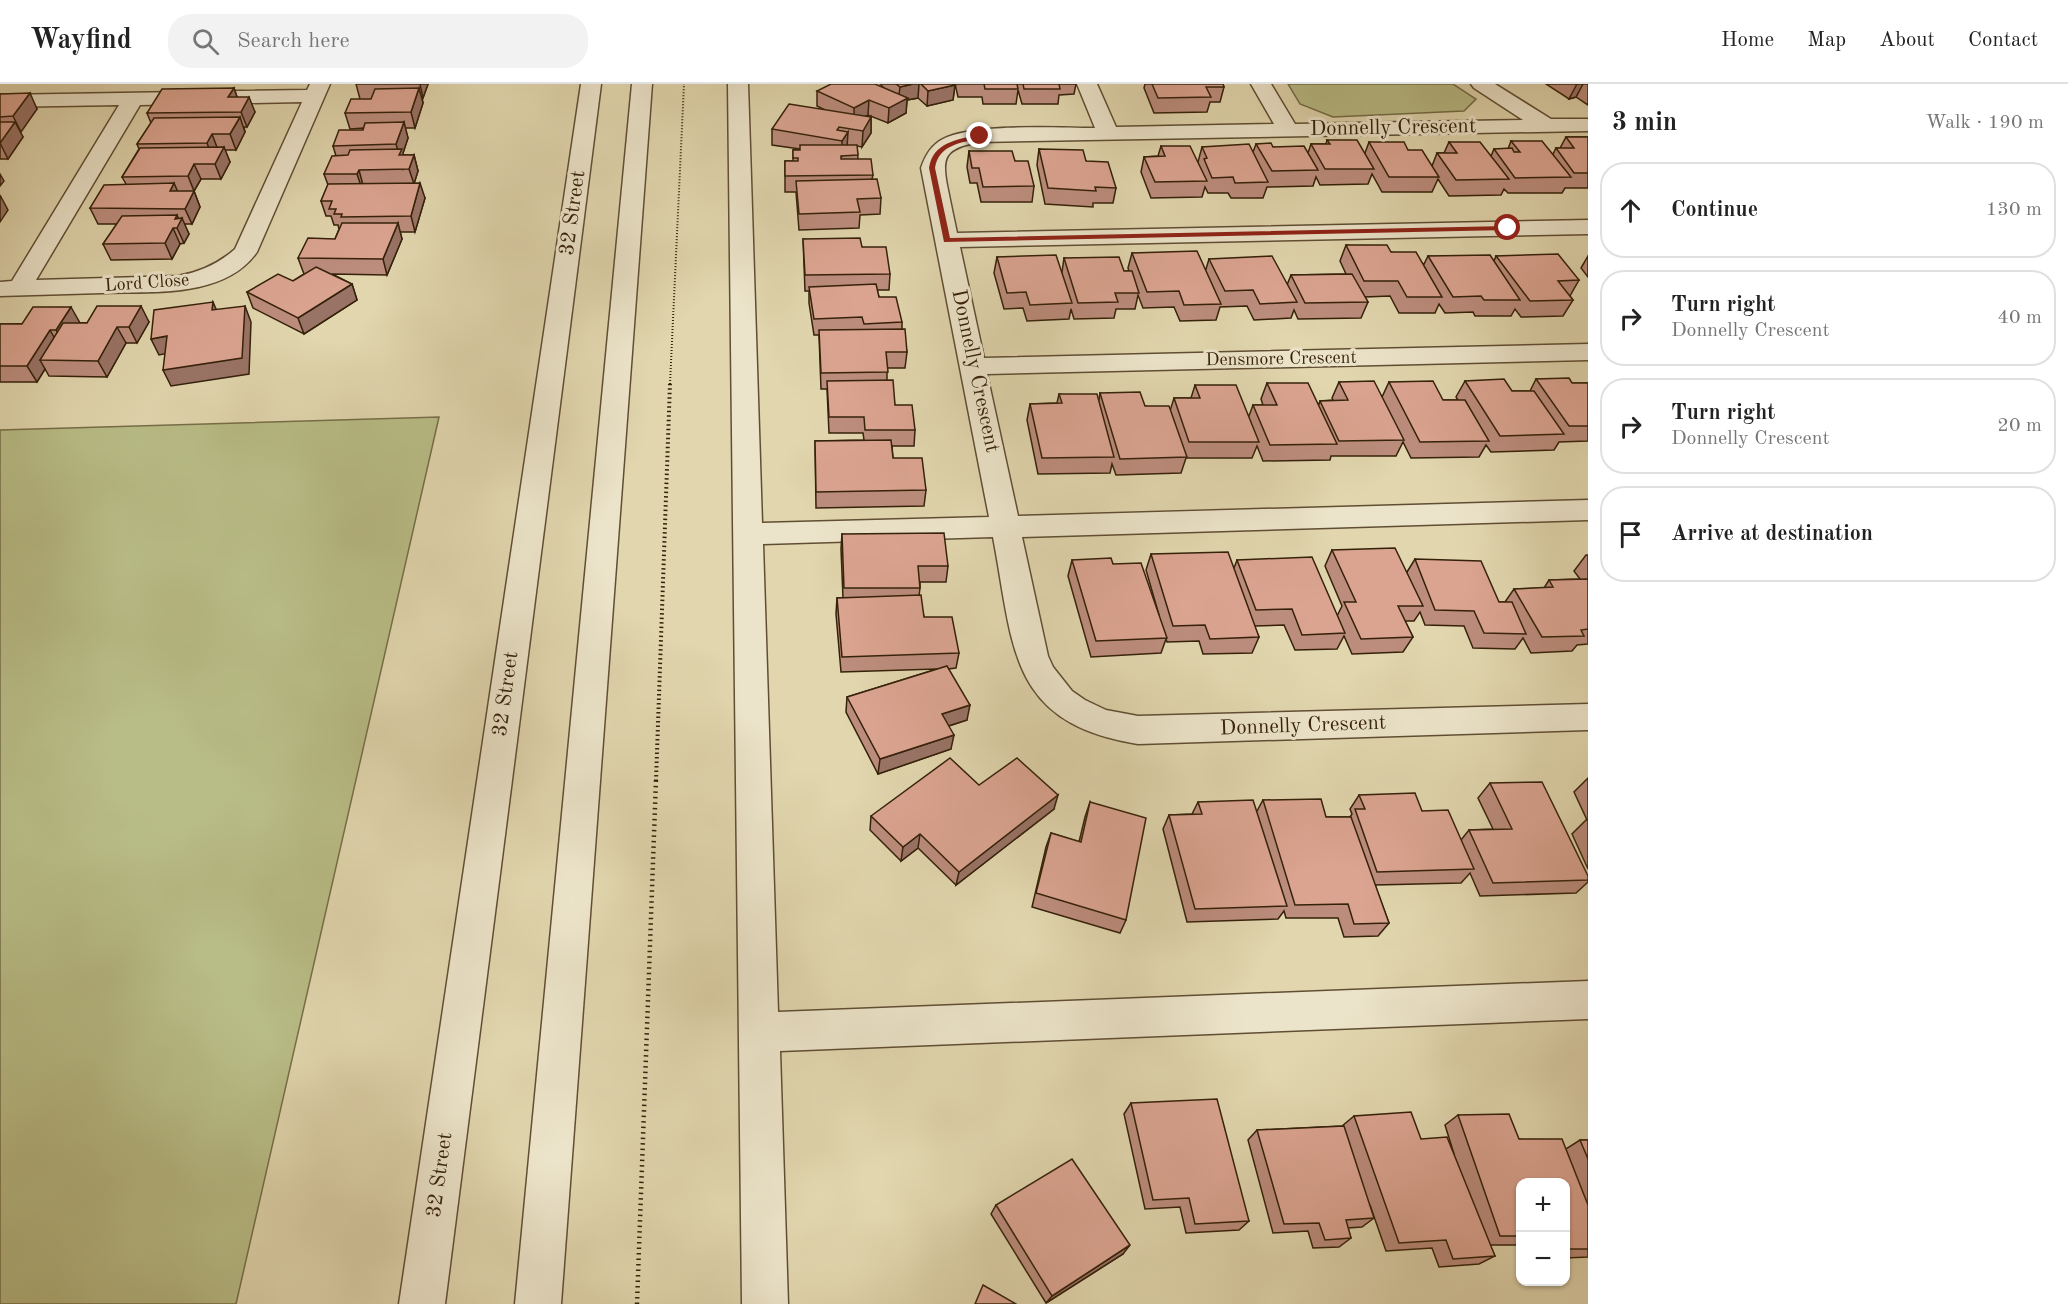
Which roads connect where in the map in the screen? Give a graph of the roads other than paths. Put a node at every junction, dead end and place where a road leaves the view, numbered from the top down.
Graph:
1 (591, 84) edge
2 (642, 84) edge
3 (738, 84) edge
4 (1087, 84) edge
5 (1262, 84) edge
6 (1481, 84) edge
7 (317, 90) edge
8 (133, 99) junction
9 (0, 101) edge
10 (1588, 125) edge
11 (1547, 126) junction
12 (1288, 130) junction
13 (1108, 134) junction
14 (1588, 227) edge
15 (947, 240) junction
16 (9, 289) edge
17 (1588, 352) edge
18 (974, 366) junction
19 (1588, 510) edge
20 (1006, 525) junction
21 (749, 534) junction
22 (1588, 717) edge
23 (1588, 1000) edge
24 (760, 1032) junction
25 (422, 1304) edge
26 (538, 1304) edge
27 (765, 1304) edge

1 - 25 street, 32 Street
2 - 26 street
3 - 21 street
4 - 13 street
5 - 12 street
6 - 11 street
7 - 8 street
7 - 16 street, Lord Close
8 - 9 street
8 - 16 street
10 - 11 street, Donnelly Crescent
11 - 12 street, Donnelly Crescent
12 - 13 street, Donnelly Crescent
13 - 15 street, Donnelly Crescent
14 - 15 street
15 - 18 street, Donnelly Crescent
17 - 18 street, Densmore Crescent
18 - 20 street, Donnelly Crescent
19 - 20 street
20 - 21 street
20 - 22 street, Donnelly Crescent
21 - 24 street
23 - 24 street
24 - 27 street

